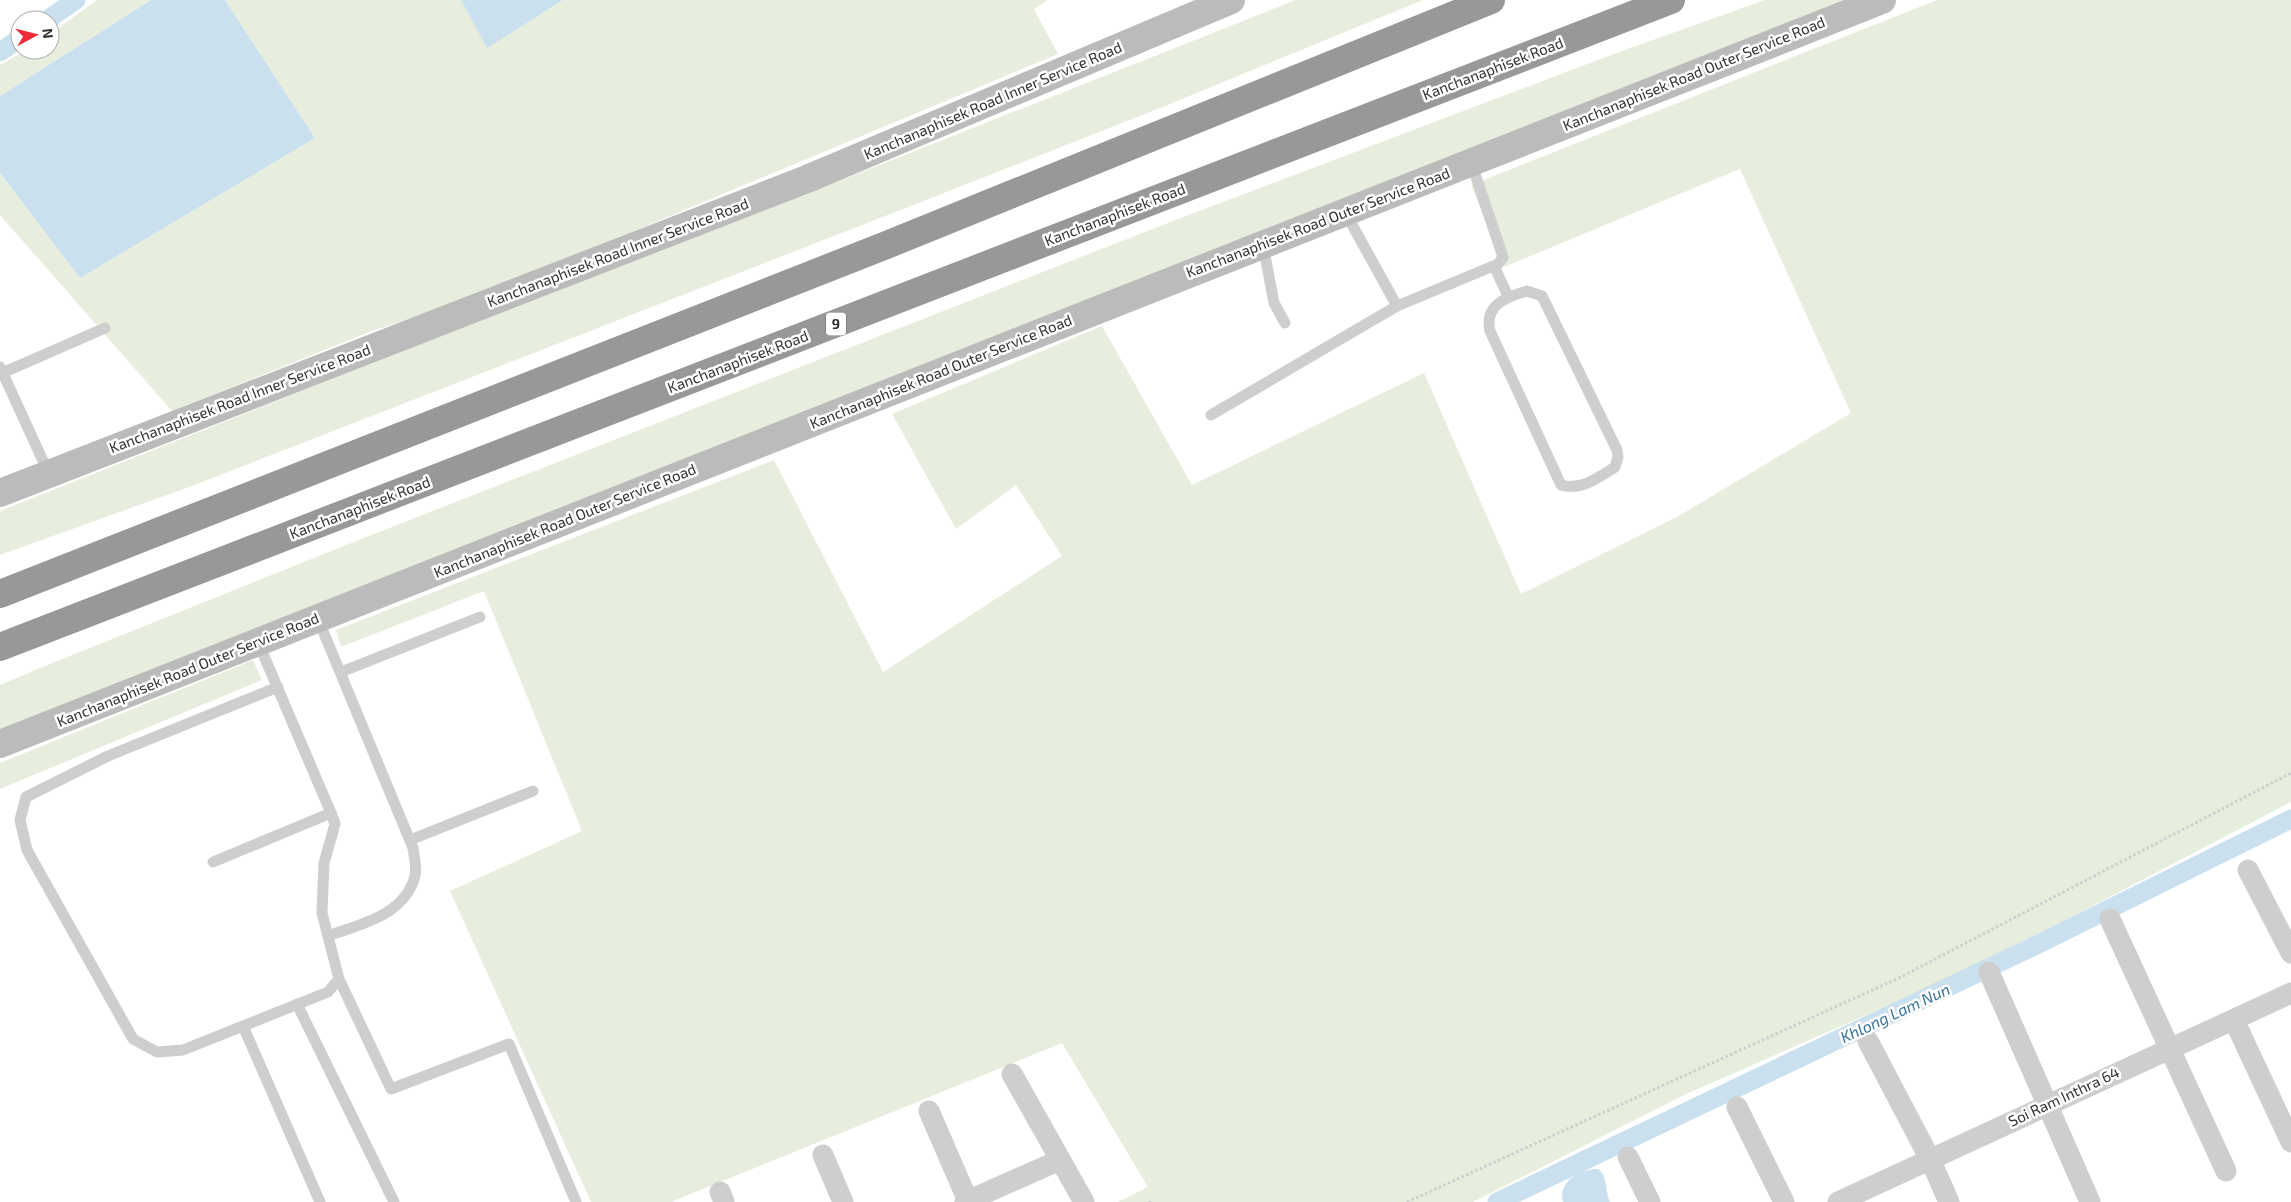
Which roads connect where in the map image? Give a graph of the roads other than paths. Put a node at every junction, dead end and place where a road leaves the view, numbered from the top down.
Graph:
1 (1231, 0) edge
2 (1491, 0) edge
3 (1671, 0) edge
4 (1882, 0) edge
5 (1471, 162) junction
6 (1345, 212) junction
7 (1263, 243) junction
8 (1494, 266) junction
9 (1508, 296) junction
10 (1397, 306) junction
11 (1286, 323) dead end
12 (105, 328) dead end
13 (1, 371) edge
14 (1211, 415) dead end
15 (49, 474) junction
16 (0, 494) edge
17 (0, 594) edge
18 (480, 617) dead end
19 (318, 619) junction
20 (258, 642) junction
21 (0, 648) edge
22 (341, 672) junction
23 (278, 687) junction
24 (0, 744) edge
25 (533, 792) dead end
26 (331, 813) junction
27 (410, 840) junction
28 (213, 862) dead end
29 (2248, 870) dead end
30 (2110, 919) dead end
31 (328, 936) junction
32 (2291, 954) edge
33 (1989, 972) dead end
34 (339, 979) junction
35 (2291, 993) edge
36 (297, 1004) junction
37 (2234, 1020) junction
38 (243, 1026) junction
39 (1868, 1041) dead end
40 (2170, 1048) junction
41 (1012, 1074) dead end
42 (2047, 1105) junction
43 (1737, 1107) dead end
44 (929, 1111) dead end
45 (2291, 1142) edge
46 (823, 1155) dead end
47 (1628, 1157) dead end
48 (1060, 1160) junction
49 (1930, 1160) junction
50 (2226, 1171) dead end
51 (966, 1201) edge
52 (320, 1202) edge
53 (394, 1202) edge
54 (576, 1202) edge
55 (843, 1202) edge
56 (1084, 1202) edge
57 (1650, 1202) edge
58 (1784, 1202) edge
59 (1838, 1202) edge
60 (1949, 1202) edge
61 (2090, 1202) edge

1 - 15 main road, Kanchanaphisek Road Inner Service Road
2 - 17 highway
3 - 21 highway, Kanchanaphisek Road / 9
4 - 5 main road, Kanchanaphisek Road Outer Service Road
5 - 6 main road, Kanchanaphisek Road Outer Service Road
5 - 8 lane
6 - 7 main road, Kanchanaphisek Road Outer Service Road
6 - 10 lane
7 - 11 lane
7 - 19 main road, Kanchanaphisek Road Outer Service Road
8 - 9 lane
8 - 10 lane
9 - 9 lane
10 - 14 lane
12 - 13 lane
13 - 15 lane
15 - 16 main road, Kanchanaphisek Road Inner Service Road
18 - 22 lane
19 - 20 main road, Kanchanaphisek Road Outer Service Road
19 - 22 lane
20 - 23 lane
20 - 24 main road, Kanchanaphisek Road Outer Service Road
22 - 27 lane
23 - 26 lane
23 - 38 lane
25 - 27 lane
26 - 28 lane
26 - 31 lane
27 - 31 lane
29 - 32 street
30 - 40 street
31 - 34 lane
33 - 42 street
34 - 36 lane
34 - 54 lane
35 - 37 street, Soi Ram Inthra 64
36 - 38 lane
36 - 53 lane
37 - 40 street, Soi Ram Inthra 64
37 - 45 street
38 - 52 lane
39 - 49 street
40 - 42 street, Soi Ram Inthra 64
40 - 50 street
41 - 48 street
42 - 49 street, Soi Ram Inthra 64
42 - 61 street
43 - 58 street
44 - 51 street
46 - 55 street
47 - 57 street
48 - 51 street
48 - 56 street
49 - 59 street, Soi Ram Inthra 64
49 - 60 street

